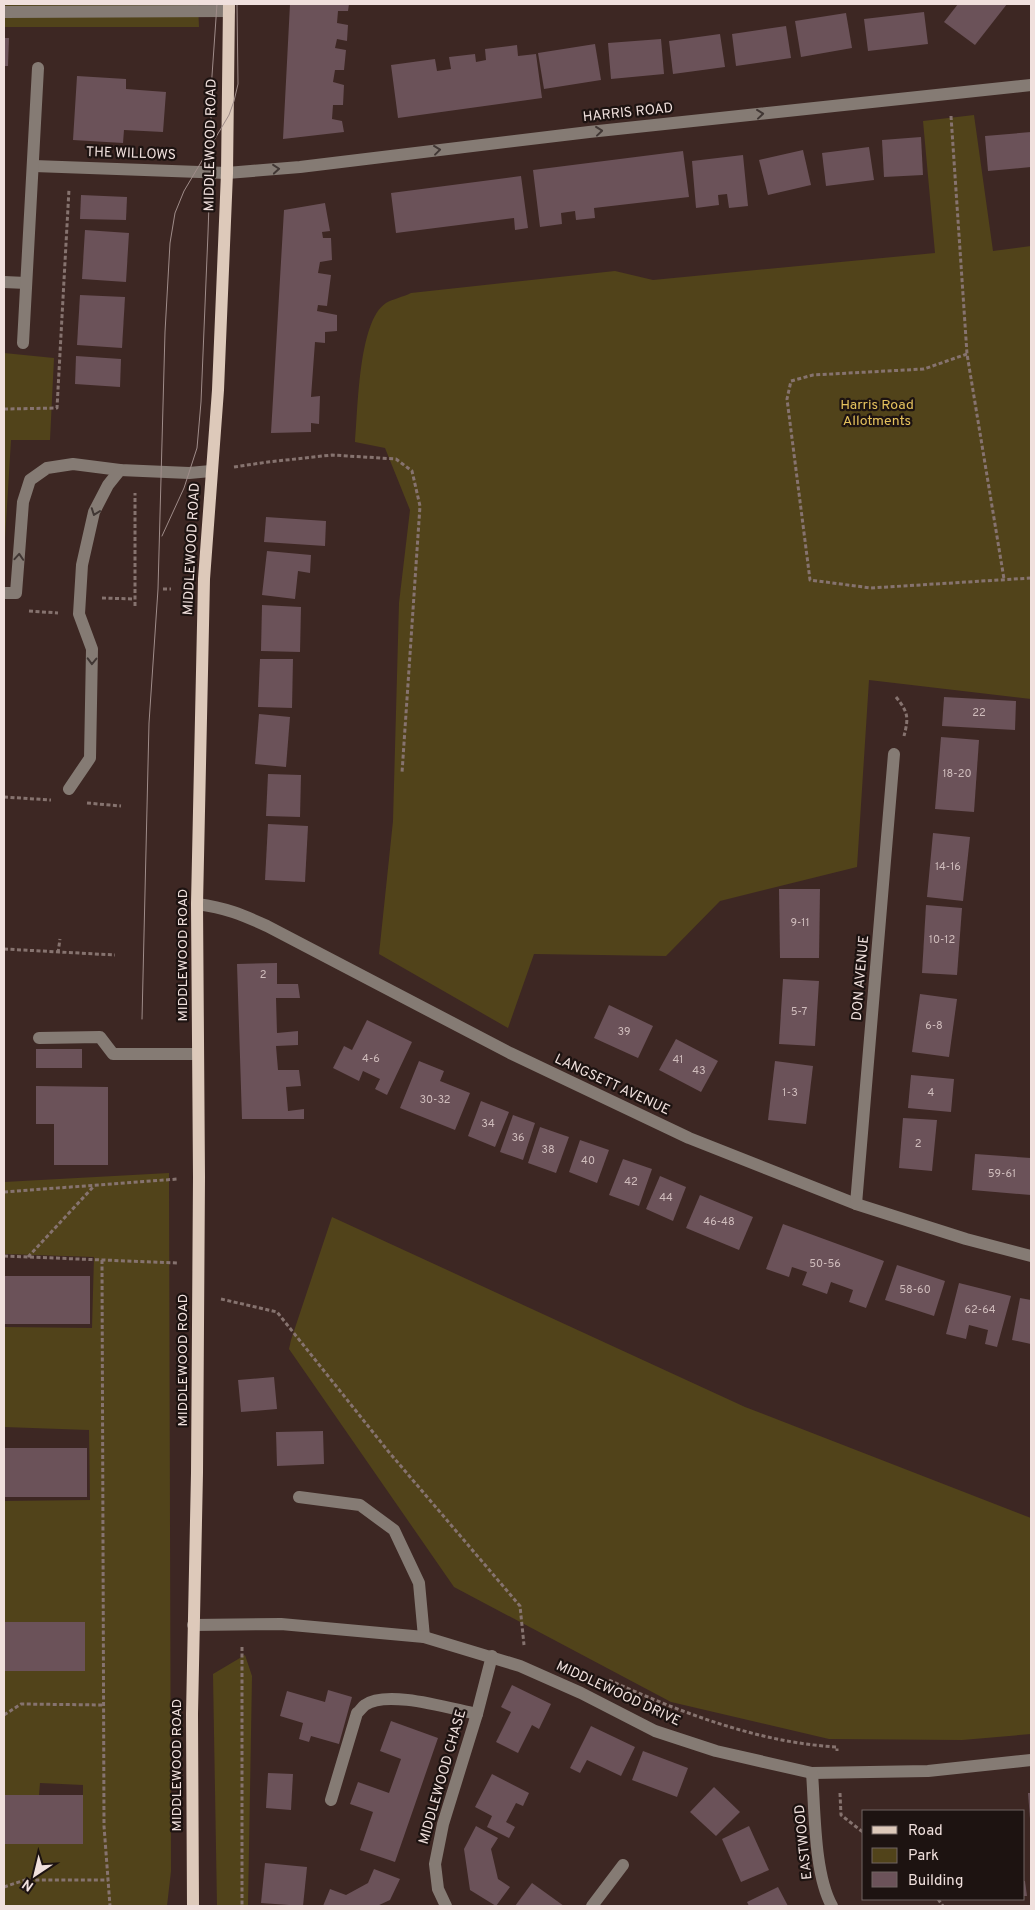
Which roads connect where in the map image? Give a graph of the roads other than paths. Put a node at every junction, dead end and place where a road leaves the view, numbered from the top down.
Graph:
1 (127, 7) edge
2 (229, 7) edge
3 (44, 8) edge
4 (4, 12) edge
5 (38, 68) dead end
6 (1031, 84) edge
7 (34, 166) junction
8 (227, 173) junction
9 (4, 282) edge
10 (26, 283) junction
11 (23, 343) dead end
12 (120, 470) junction
13 (211, 471) junction
14 (4, 592) edge
15 (894, 754) road end
16 (69, 788) dead end
17 (197, 904) junction
18 (39, 1038) dead end
19 (198, 1054) junction
20 (856, 1204) junction
21 (1031, 1256) edge
22 (299, 1497) dead end
23 (193, 1625) junction
24 (424, 1637) junction
25 (492, 1656) junction
26 (477, 1714) junction
27 (1031, 1760) edge
28 (812, 1773) junction
29 (331, 1800) dead end
30 (623, 1865) dead end
31 (193, 1906) edge
32 (446, 1906) edge
33 (592, 1906) edge
34 (832, 1906) edge

1 - 2 street
1 - 3 street
2 - 8 main road, MIDDLEWOOD ROAD
3 - 4 street
5 - 7 street
8 -> 6 street, HARRIS ROAD
7 - 8 street, THE WILLOWS
7 - 10 street
8 - 13 main road, MIDDLEWOOD ROAD
9 - 10 street
10 - 11 street
12 - 13 street
14 -> 12 street
12 -> 16 street
13 - 17 main road, MIDDLEWOOD ROAD
15 - 20 street, DON AVENUE
17 - 19 main road, MIDDLEWOOD ROAD
17 - 20 street, LANGSETT AVENUE
18 - 19 street
19 - 23 main road, MIDDLEWOOD ROAD
20 - 21 street, LANGSETT AVENUE
22 - 24 street
23 - 24 street, MIDDLEWOOD DRIVE
23 - 31 main road, MIDDLEWOOD ROAD
24 - 25 street, MIDDLEWOOD DRIVE
25 - 26 street, MIDDLEWOOD CHASE
25 - 28 street, MIDDLEWOOD DRIVE
26 - 29 street
26 - 32 street, MIDDLEWOOD CHASE
27 - 28 street, MIDDLEWOOD DRIVE
28 - 34 street, EASTWOOD
30 - 33 street

